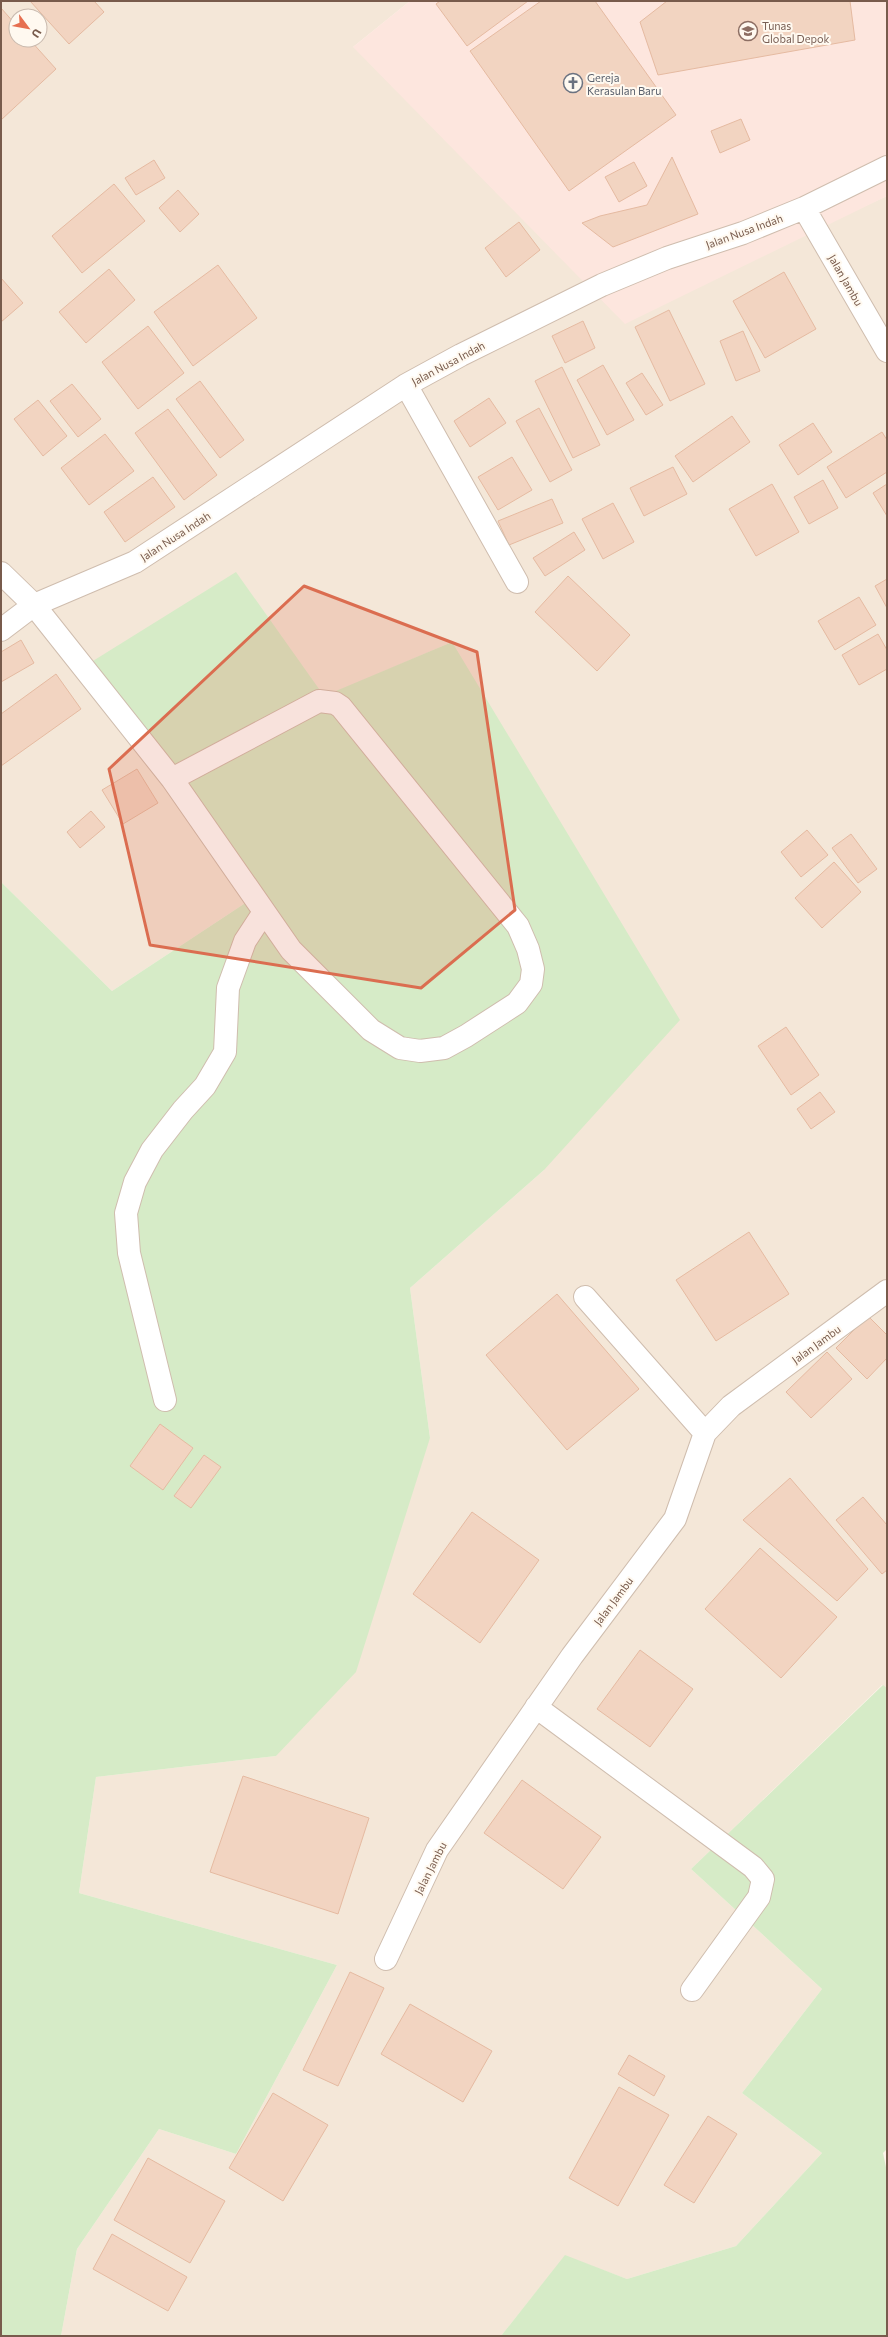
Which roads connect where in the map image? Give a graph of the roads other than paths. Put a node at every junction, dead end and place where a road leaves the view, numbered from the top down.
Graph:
1 (887, 167) edge
2 (804, 208) junction
3 (887, 351) edge
4 (406, 385) junction
5 (1, 573) edge
6 (517, 582) dead end
7 (34, 605) junction
8 (1, 630) edge
9 (172, 779) junction
10 (264, 912) junction
11 (885, 1296) edge
12 (585, 1297) dead end
13 (165, 1400) dead end
14 (705, 1433) junction
15 (536, 1707) junction
16 (386, 1959) dead end
17 (692, 1990) dead end

1 - 2 street, Jalan Nusa Indah
2 - 3 street, Jalan Jambu
2 - 4 street, Jalan Nusa Indah
4 - 6 street
4 - 7 street, Jalan Nusa Indah
5 - 7 street
7 - 8 street, Jalan Nusa Indah
7 - 9 street
9 - 10 street
9 - 10 street
10 - 13 street
11 - 14 street, Jalan Jambu
12 - 14 street
14 - 15 street, Jalan Jambu
15 - 16 street, Jalan Jambu
15 - 17 street

